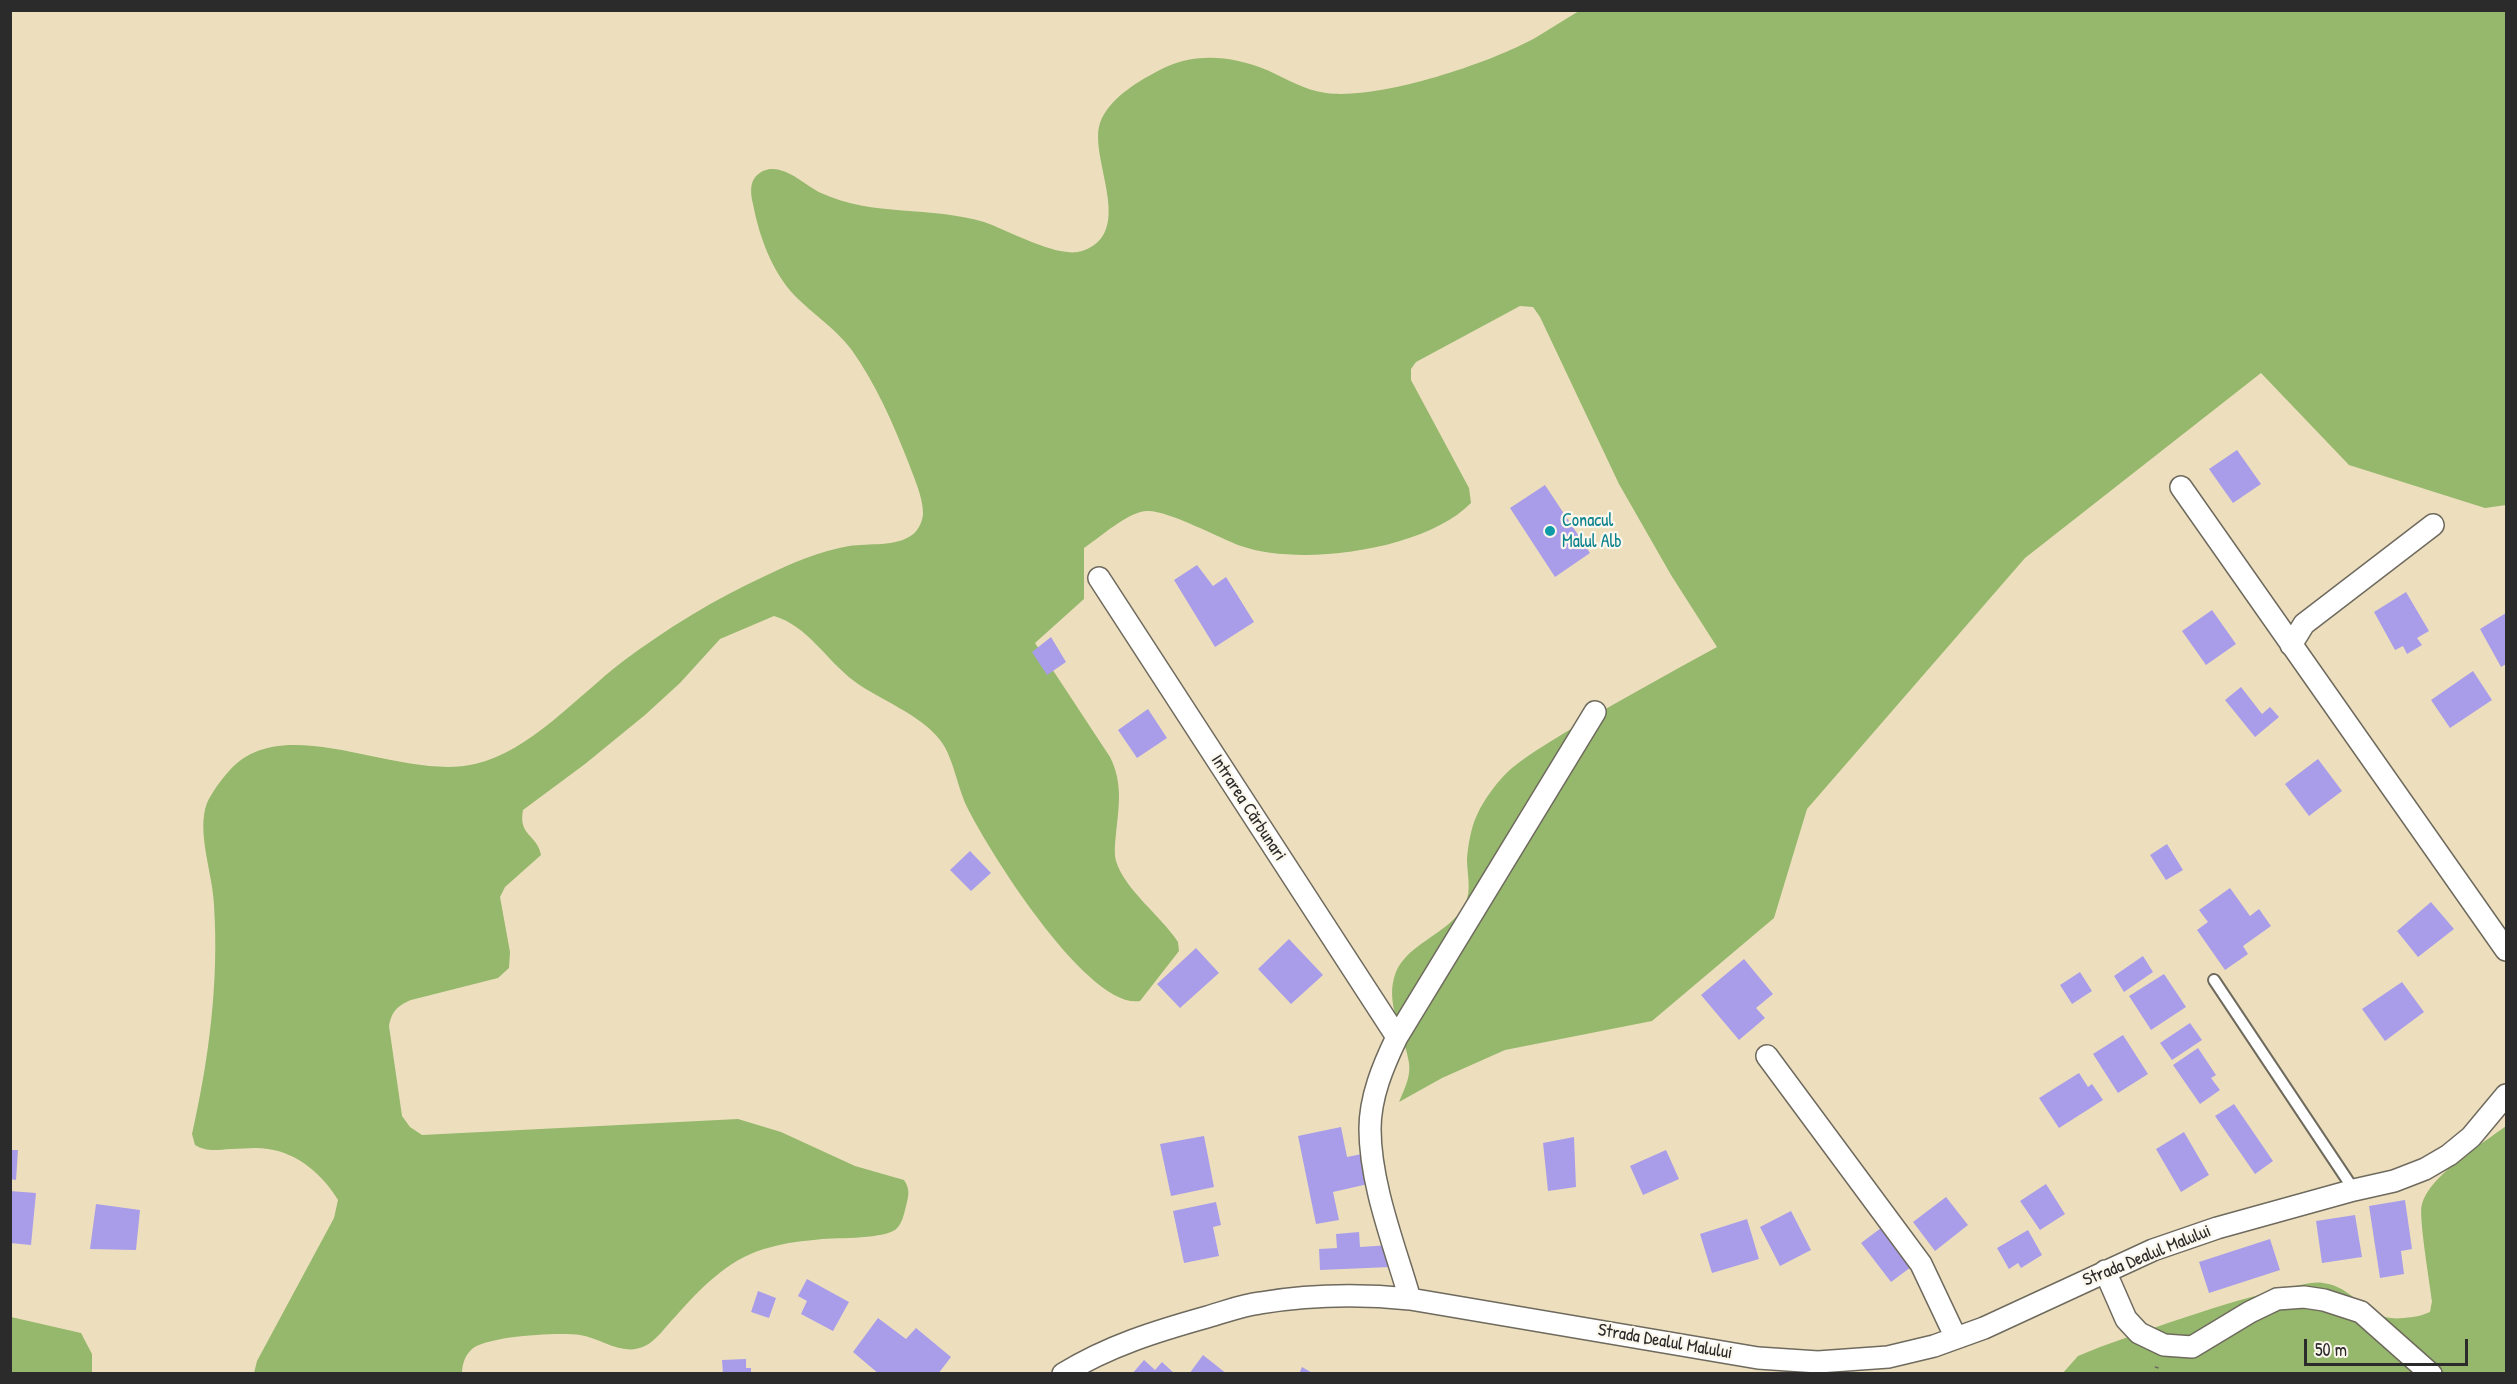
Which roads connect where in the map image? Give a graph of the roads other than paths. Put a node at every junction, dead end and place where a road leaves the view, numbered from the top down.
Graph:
1 (2181, 487) dead end
2 (2433, 525) dead end
3 (1099, 578) dead end
4 (2291, 645) junction
5 (1596, 712) dead end
6 (2506, 951) edge
7 (2214, 980) dead end
8 (1397, 1037) junction
9 (1767, 1056) dead end
10 (2506, 1095) edge
11 (2354, 1190) junction
12 (2106, 1270) junction
13 (1410, 1299) junction
14 (1956, 1338) junction
15 (1894, 1365) edge
16 (1063, 1374) edge
17 (2431, 1374) edge

1 - 4 street
2 - 4 street
3 - 8 street, Intrarea Cărbunari
4 - 6 street
5 - 8 street
7 - 11 lane
8 - 13 street
9 - 14 street
10 - 11 street, Strada Dealul Malului
11 - 12 street, Strada Dealul Malului
12 - 14 street, Strada Dealul Malului
12 - 17 street
13 - 15 street, Strada Dealul Malului
13 - 16 street, Strada Dealul Malului
14 - 15 street, Strada Dealul Malului

